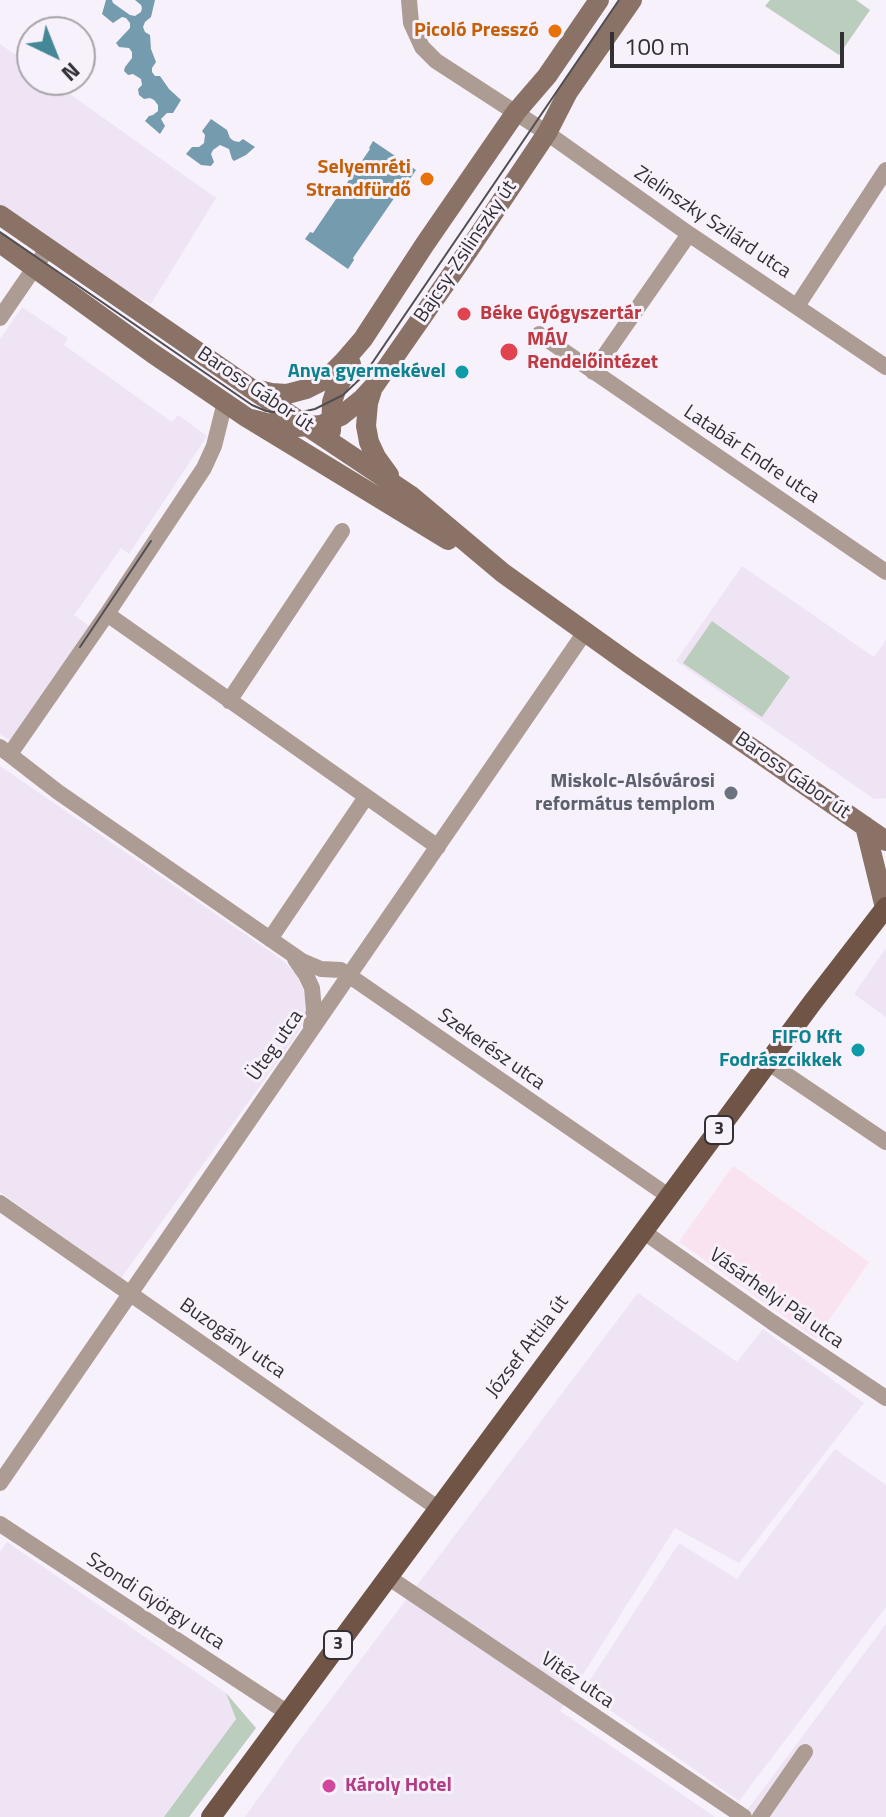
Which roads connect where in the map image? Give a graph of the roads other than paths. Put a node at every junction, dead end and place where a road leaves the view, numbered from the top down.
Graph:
1 (409, 0) edge
2 (599, 0) edge
3 (632, 0) edge
4 (516, 112) junction
5 (547, 133) junction
6 (886, 170) edge
7 (0, 215) edge
8 (689, 234) junction
9 (0, 243) edge
10 (48, 248) junction
11 (35, 268) junction
12 (797, 306) junction
13 (0, 318) edge
14 (539, 334) dead end
15 (363, 339) junction
16 (886, 367) edge
17 (593, 372) junction
18 (247, 386) junction
19 (374, 386) junction
20 (225, 402) junction
21 (251, 419) junction
22 (320, 425) junction
23 (333, 443) junction
24 (356, 484) junction
25 (405, 492) junction
26 (342, 531) dead end
27 (886, 572) edge
28 (503, 573) junction
29 (107, 614) junction
30 (585, 632) junction
31 (229, 701) junction
32 (5, 751) edge
33 (366, 797) junction
34 (865, 826) junction
35 (886, 829) edge
36 (886, 841) edge
37 (438, 847) junction
38 (886, 907) edge
39 (270, 939) junction
40 (285, 949) junction
41 (350, 976) junction
42 (303, 1042) junction
43 (769, 1063) junction
44 (886, 1142) edge
45 (670, 1197) junction
46 (0, 1203) edge
47 (644, 1232) junction
48 (131, 1293) junction
49 (886, 1398) edge
50 (0, 1483) edge
51 (439, 1509) junction
52 (0, 1524) edge
53 (388, 1577) junction
54 (288, 1713) junction
55 (805, 1752) dead end
56 (211, 1817) edge
57 (744, 1817) edge
58 (760, 1817) edge

1 - 4 street, Zielinszky Szilárd utca
2 - 4 street, Bajcsy-Zsilinszky út
3 - 5 street, Bajcsy-Zsilinszky út
4 - 5 street, Zielinszky Szilárd utca
4 - 15 street, Bajcsy-Zsilinszky út
5 - 8 street, Zielinszky Szilárd utca
5 - 19 street, Bajcsy-Zsilinszky út
6 - 12 street
7 - 10 street, Baross Gábor út
8 - 12 street, Zielinszky Szilárd utca
8 - 17 street
9 - 11 street, Baross Gábor út
10 - 11 street
10 - 18 street, Baross Gábor út
11 - 13 street
11 - 20 street, Baross Gábor út
12 - 16 street, Zielinszky Szilárd utca
14 - 17 street, Latabár Endre utca
15 - 18 street, Bajcsy-Zsilinszky út
15 - 22 street
17 - 27 street, Latabár Endre utca
18 - 22 street, Baross Gábor út
19 - 22 street, Bajcsy-Zsilinszky út
19 - 25 street
20 - 21 street, Baross Gábor út
20 - 29 street
21 - 22 street
21 - 24 street, Baross Gábor út
22 - 23 street
23 - 24 street
23 - 25 street, Baross Gábor út
24 - 28 street, Baross Gábor út
25 - 28 street, Baross Gábor út
26 - 31 street
28 - 30 street, Baross Gábor út
29 - 31 street
29 - 32 street
30 - 34 street, Baross Gábor út
30 - 37 street, Üteg utca
31 - 33 street
32 - 39 street, Szekerész utca
33 - 37 street
33 - 39 street
34 - 35 street
34 - 36 street, Baross Gábor út
34 - 38 street
37 - 41 street, Üteg utca
38 - 43 main road, József Attila út / 3
39 - 40 street, Szekerész utca
40 - 41 street, Szekerész utca
40 - 42 street, Szekerész utca
41 - 42 street, Üteg utca
41 - 45 street, Szekerész utca
42 - 48 street, Üteg utca
43 - 44 street
43 - 45 main road, József Attila út / 3
45 - 47 main road, József Attila út / 3
46 - 48 street, Buzogány utca
47 - 49 street, Vásárhelyi Pál utca
47 - 51 main road, József Attila út / 3
48 - 50 street, Üteg utca
48 - 51 street, Buzogány utca
51 - 53 main road, József Attila út / 3
52 - 54 street, Szondi György utca
53 - 54 main road, József Attila út / 3
53 - 57 street, Vitéz utca
54 - 56 main road, József Attila út / 3
55 - 58 street

